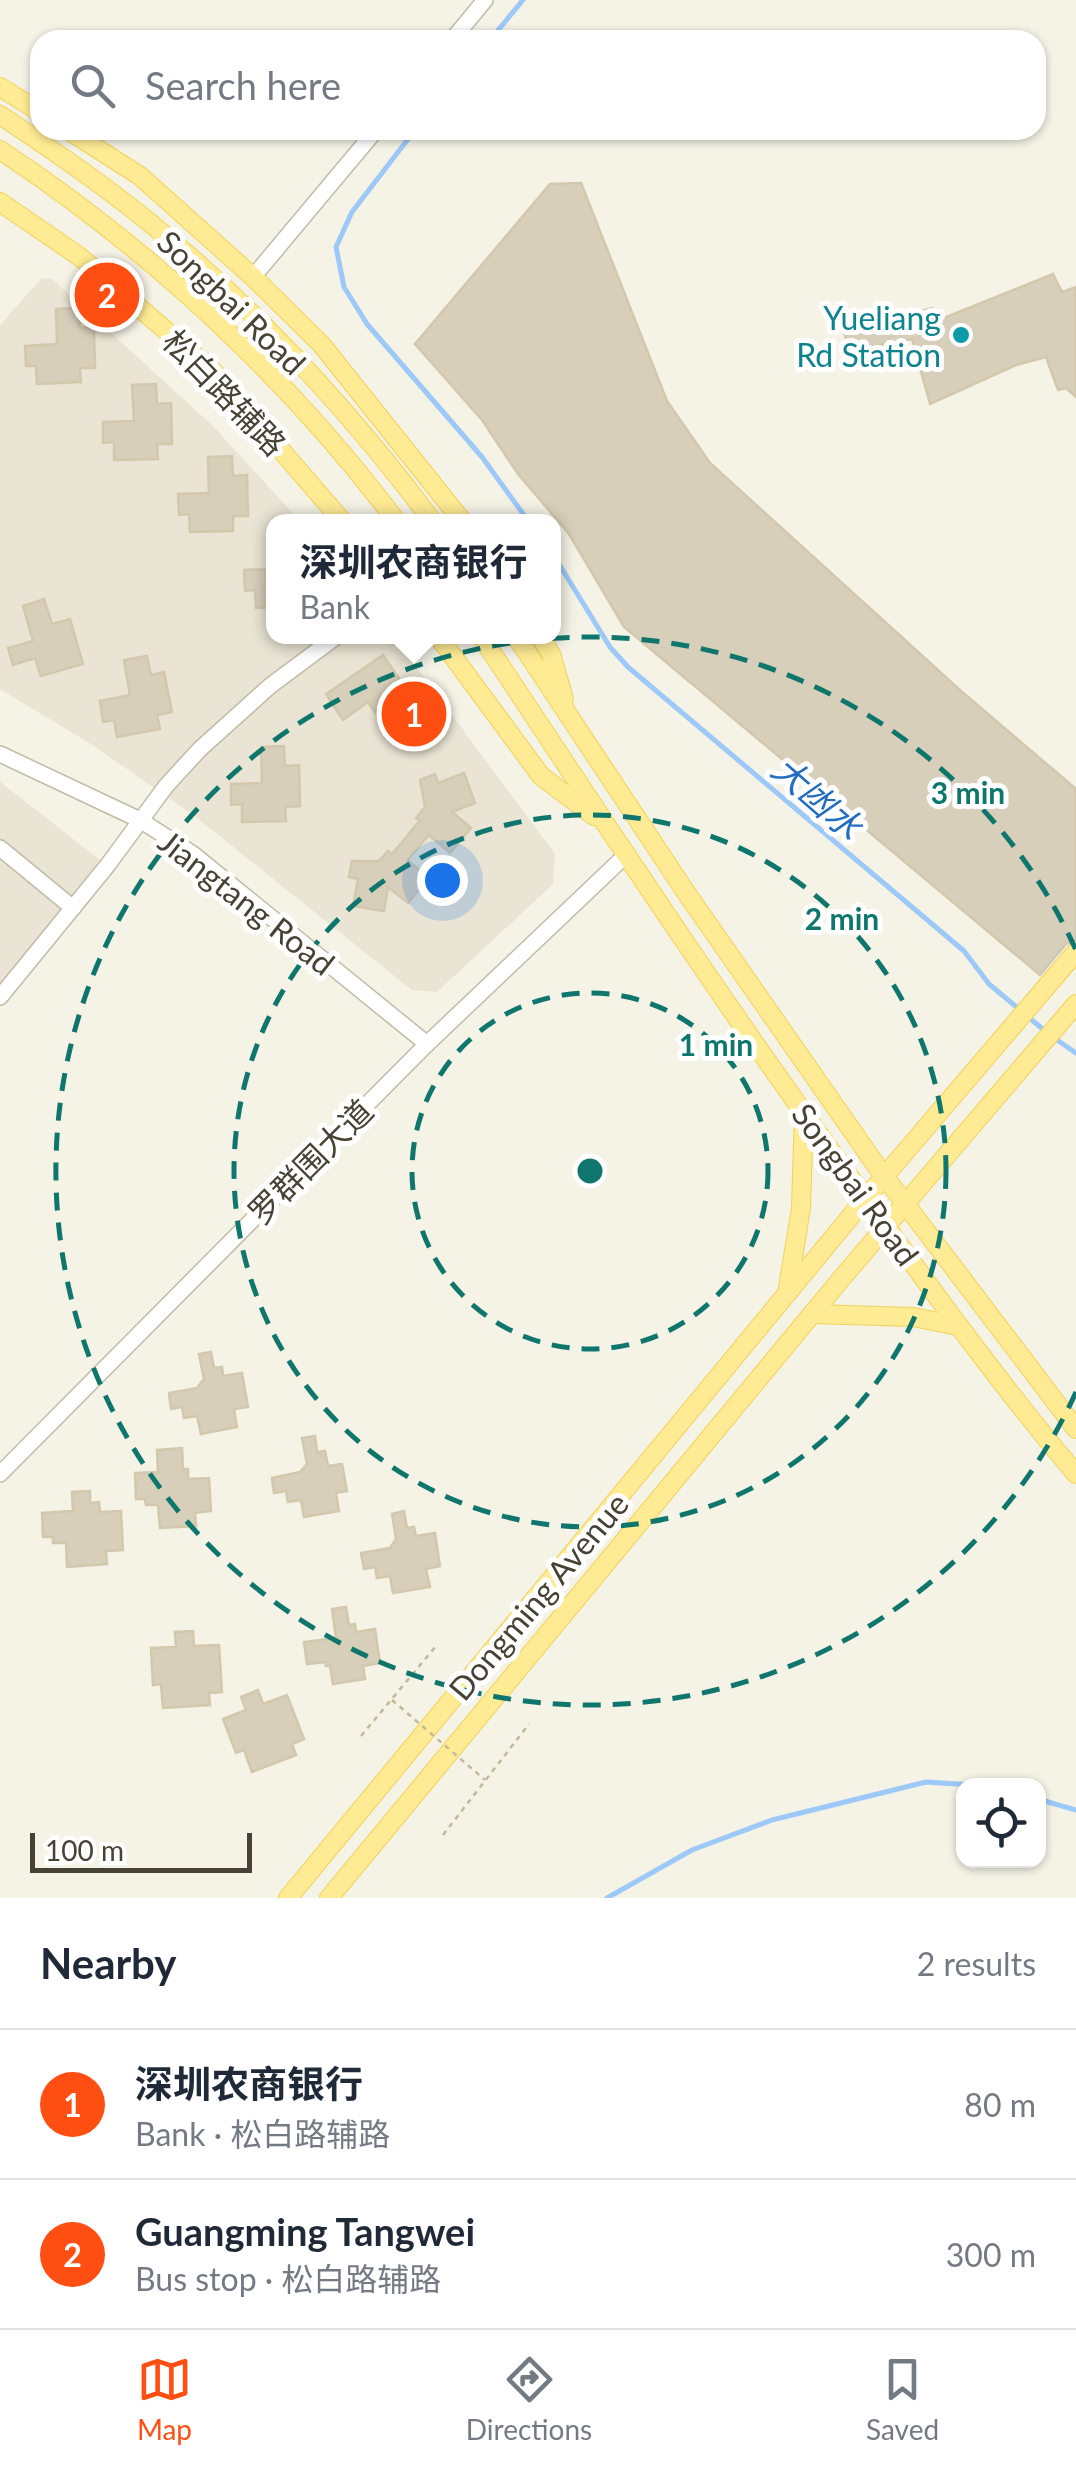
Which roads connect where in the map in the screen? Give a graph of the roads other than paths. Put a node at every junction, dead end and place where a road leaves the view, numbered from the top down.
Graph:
1 (485, 0) edge
2 (460, 30) edge
3 (0, 87) edge
4 (30, 106) edge
5 (0, 116) edge
6 (30, 135) edge
7 (37, 140) edge
8 (84, 140) edge
9 (368, 140) edge
10 (0, 150) edge
11 (0, 202) edge
12 (254, 277) junction
13 (336, 514) edge
14 (390, 514) edge
15 (427, 514) edge
16 (457, 514) edge
17 (326, 644) edge
18 (444, 644) edge
19 (486, 644) edge
20 (521, 644) edge
21 (545, 644) edge
22 (570, 718) junction
23 (0, 754) edge
24 (140, 820) junction
25 (606, 825) junction
26 (0, 848) edge
27 (626, 855) junction
28 (73, 908) junction
29 (1076, 952) edge
30 (0, 997) edge
31 (1076, 1004) edge
32 (427, 1044) junction
33 (804, 1112) junction
34 (885, 1176) junction
35 (865, 1199) junction
36 (906, 1205) junction
37 (886, 1227) junction
38 (787, 1294) junction
39 (812, 1314) junction
40 (958, 1326) junction
41 (1076, 1429) edge
42 (0, 1474) edge
43 (1076, 1474) edge
44 (288, 1898) edge
45 (329, 1898) edge

1 - 2 street
3 - 4 main road
5 - 6 main road, Songbai Road
7 - 15 main road, Songbai Road
8 - 12 main road
9 - 12 street
10 - 14 main road, Songbai Road
11 - 13 main road, 松白路辅路
12 - 16 main road
17 - 24 street
18 - 25 main road
19 - 25 main road, Songbai Road
20 - 22 main road, Songbai Road
21 - 22 main road
22 - 34 main road, Songbai Road
23 - 24 street, Jiangtang Road
24 - 28 street
24 - 32 street, Jiangtang Road
25 - 27 main road, Songbai Road
26 - 28 street
27 - 32 street, 罗群围大道
27 - 33 main road, Songbai Road
28 - 30 street
29 - 34 main road, Dongming Avenue
31 - 36 main road, Dongming Avenue
32 - 42 street, 罗群围大道
33 - 35 main road, Songbai Road
33 - 38 main road
34 - 35 main road, Dongming Avenue
34 - 36 main road, Songbai Road
35 - 37 main road, Songbai Road
35 - 38 main road, Dongming Avenue
36 - 37 main road, Dongming Avenue
36 - 41 main road, Songbai Road
37 - 39 main road, Dongming Avenue
37 - 40 main road, Songbai Road
38 - 44 main road, Dongming Avenue
39 - 40 main road
39 - 45 main road, Dongming Avenue
40 - 43 main road, Songbai Road

